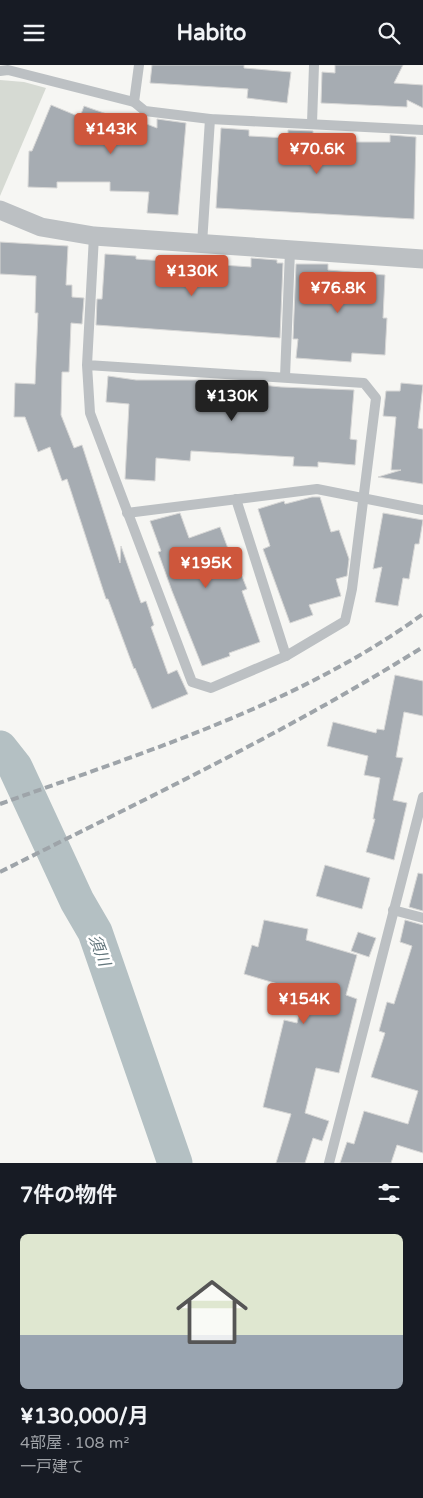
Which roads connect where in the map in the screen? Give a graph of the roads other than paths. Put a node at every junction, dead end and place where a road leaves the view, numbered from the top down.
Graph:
1 (139, 65) edge
2 (314, 65) edge
3 (0, 71) edge
4 (134, 101) junction
5 (210, 119) junction
6 (312, 123) junction
7 (423, 130) edge
8 (0, 210) edge
9 (94, 237) junction
10 (202, 245) junction
11 (290, 251) junction
12 (423, 259) edge
13 (87, 365) junction
14 (285, 377) junction
15 (236, 499) junction
16 (364, 499) junction
17 (423, 510) edge
18 (127, 513) junction
19 (286, 657) junction
20 (423, 797) edge
21 (394, 910) junction
22 (423, 918) edge
23 (329, 1163) edge

1 - 4 lane
2 - 6 lane
3 - 4 lane
4 - 5 lane
5 - 6 lane
5 - 10 lane
6 - 7 lane
8 - 9 street
9 - 10 street
9 - 13 lane
10 - 11 street
11 - 12 street
11 - 14 lane
13 - 14 lane
13 - 18 lane
14 - 16 lane
15 - 16 lane
15 - 18 lane
15 - 19 lane
16 - 17 lane
16 - 19 lane
18 - 19 lane
20 - 21 lane
21 - 22 lane
21 - 23 lane

